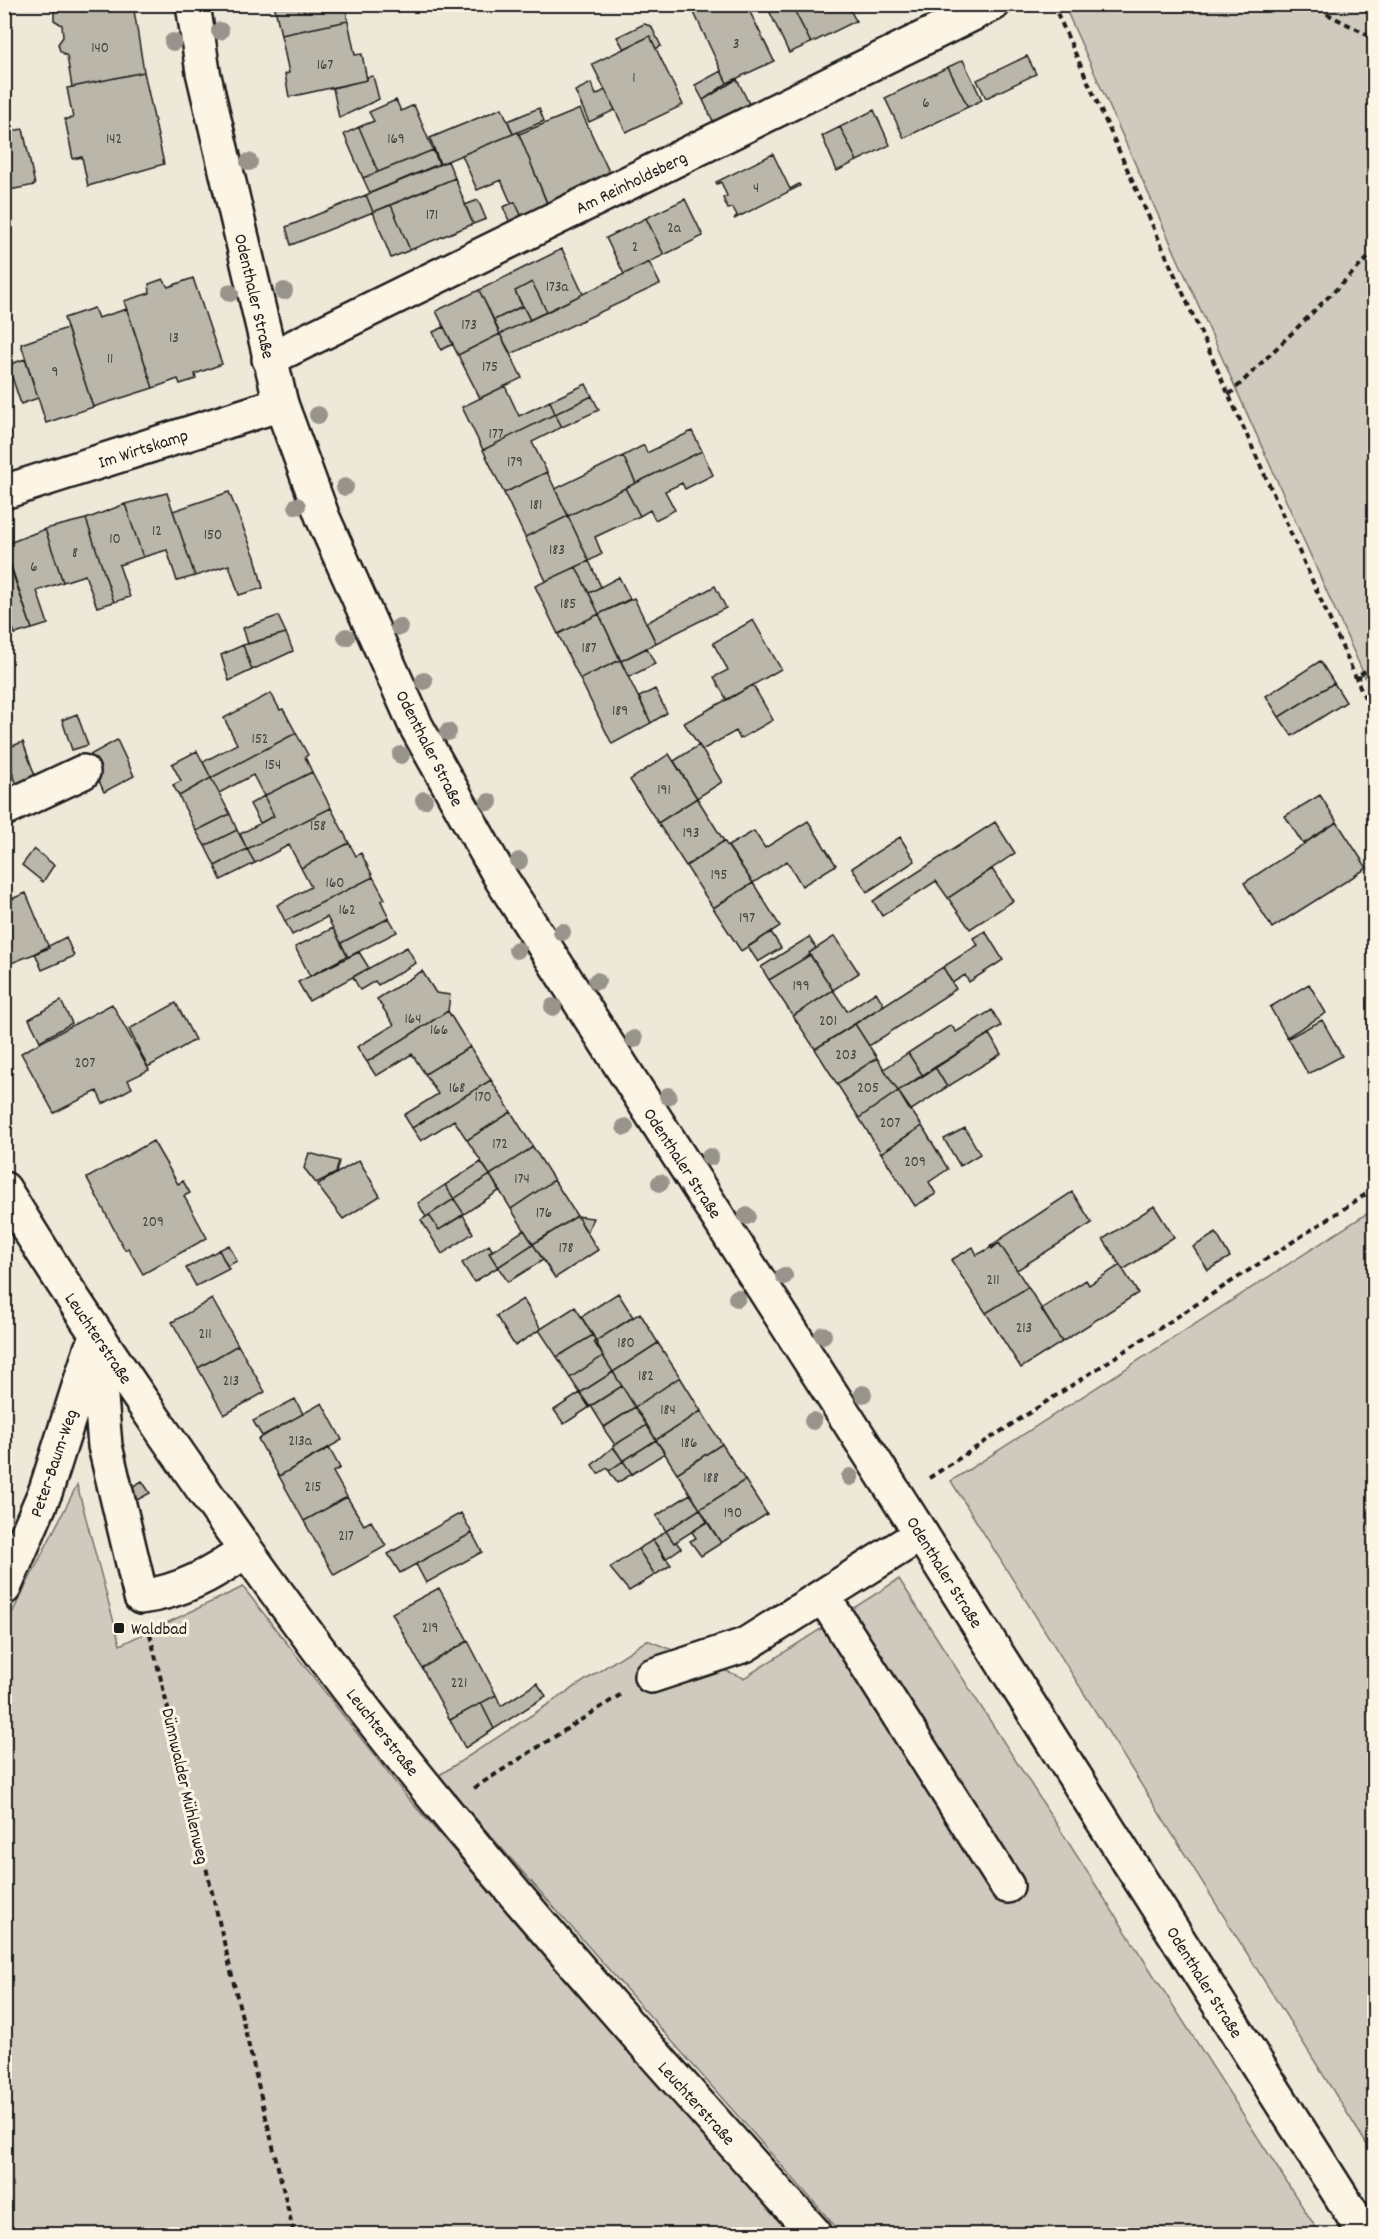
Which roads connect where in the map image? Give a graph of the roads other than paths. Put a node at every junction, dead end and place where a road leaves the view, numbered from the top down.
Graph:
1 (193, 4) edge
2 (993, 4) edge
3 (269, 359) junction
4 (282, 404) junction
5 (4, 492) edge
6 (83, 772) dead end
7 (4, 809) edge
8 (4, 1188) edge
9 (96, 1336) junction
10 (921, 1534) junction
11 (245, 1551) junction
12 (4, 1588) edge
13 (823, 1596) junction
14 (651, 1676) road end
15 (1007, 1886) dead end
16 (815, 2235) edge
17 (1365, 2235) edge

1 - 3 street, Odenthaler Straße
2 - 3 street, Am Reinholdsberg
3 - 4 street, Odenthaler Straße
4 - 5 street, Im Wirtskamp
4 - 10 street, Odenthaler Straße
6 - 7 street
8 - 9 street, Leuchterstraße
9 - 11 street, Leuchterstraße
9 - 11 street
9 - 12 street, Peter-Baum-Weg
10 - 13 street
10 - 17 street, Odenthaler Straße
11 - 16 street, Leuchterstraße
13 - 14 street
13 - 15 street

